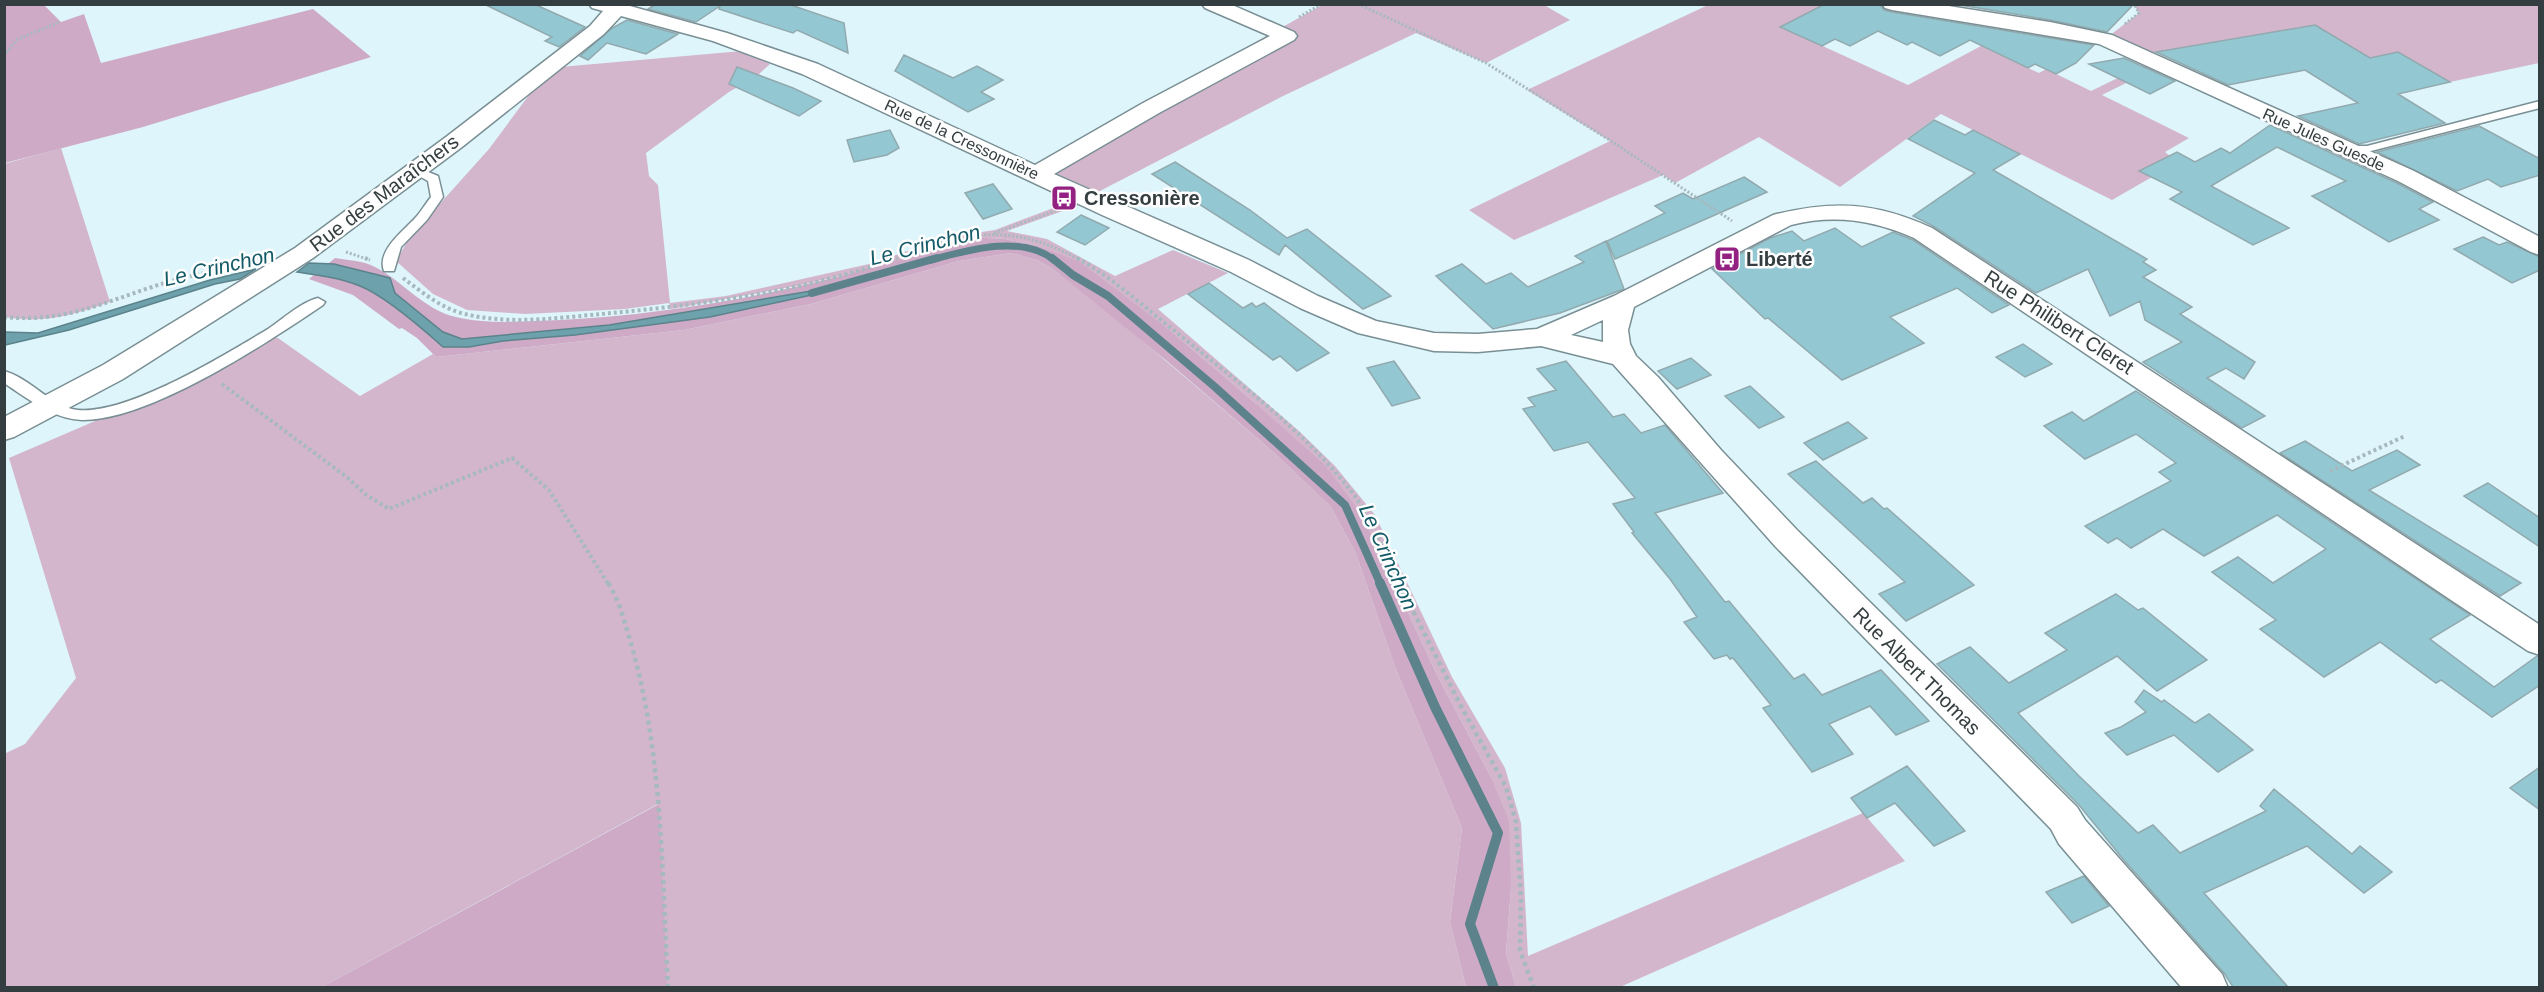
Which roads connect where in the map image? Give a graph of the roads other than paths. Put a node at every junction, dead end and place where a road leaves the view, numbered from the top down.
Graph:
1 (1212, 4) edge
2 (1892, 4) edge
3 (612, 6) edge
4 (2540, 104) edge
5 (2342, 149) junction
6 (416, 171) junction
7 (1037, 174) junction
8 (2540, 247) edge
9 (389, 268) road end
10 (318, 302) dead end
11 (1623, 302) junction
12 (1541, 337) junction
13 (1623, 358) junction
14 (4, 376) edge
15 (51, 405) junction
16 (4, 430) edge
17 (2540, 642) edge
18 (2208, 987) edge

1 - 7 street
2 - 5 street, Rue Jules Guesde
3 - 6 street, Rue des Maraîchers
3 - 7 street, Rue de la Cressonnière
4 - 5 lane
5 - 8 street, Rue Jules Guesde
6 - 9 lane
6 - 15 street, Rue des Maraîchers
7 - 12 street, Rue de la Cressonnière
10 - 15 lane
11 - 12 street, Rue Philibert Cleret
11 - 13 street, Rue Albert Thomas
11 - 17 street, Rue Philibert Cleret
12 - 13 street, Rue Albert Thomas
13 - 18 street, Rue Albert Thomas
14 - 15 lane
15 - 16 street, Rue des Maraîchers

